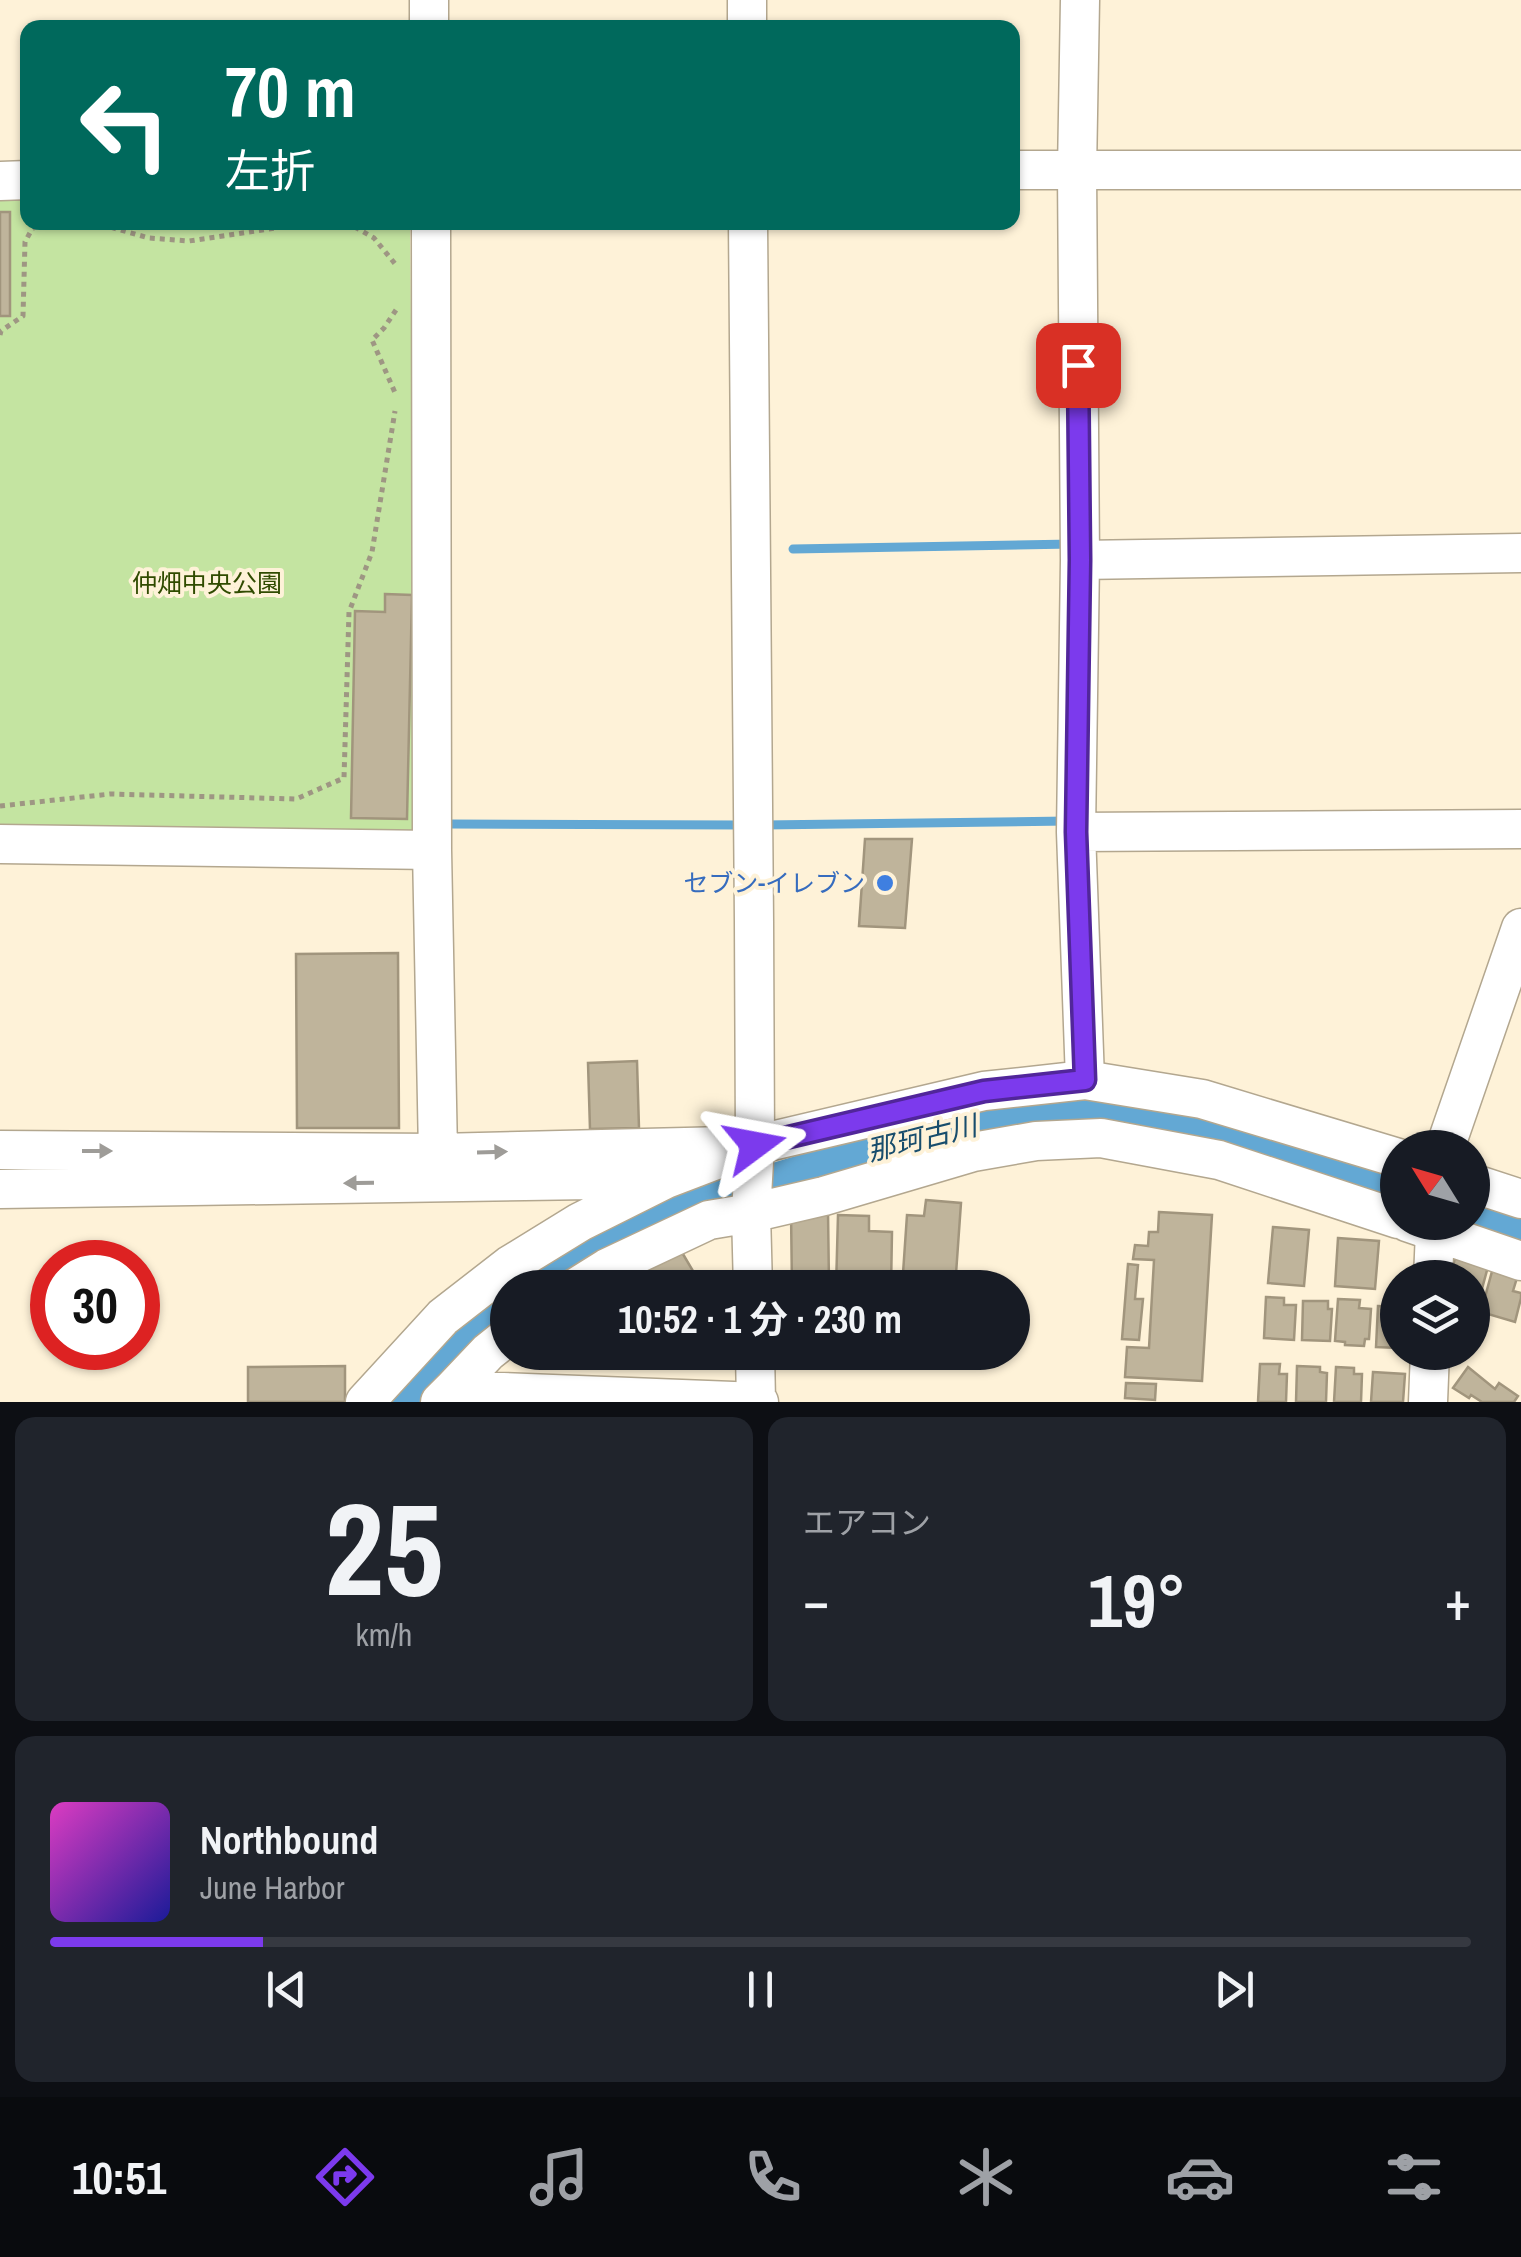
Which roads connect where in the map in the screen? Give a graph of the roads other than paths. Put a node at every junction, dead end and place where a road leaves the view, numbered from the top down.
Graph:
1 (1080, 0) edge
2 (1020, 170) edge
3 (1077, 170) junction
4 (1521, 170) edge
5 (432, 230) edge
6 (748, 230) edge
7 (1521, 553) edge
8 (1080, 560) junction
9 (1521, 829) edge
10 (1076, 832) junction
11 (0, 844) edge
12 (432, 850) junction
13 (1521, 928) edge
14 (1513, 979) edge
15 (1085, 1080) junction
16 (1452, 1130) edge
17 (755, 1145) junction
18 (0, 1150) edge
19 (1380, 1153) edge
20 (441, 1168) junction
21 (666, 1180) junction
22 (0, 1189) edge
23 (1490, 1189) edge
24 (1521, 1200) edge
25 (751, 1213) junction
26 (1380, 1213) edge
27 (1459, 1240) edge
28 (1521, 1261) edge
29 (603, 1270) edge
30 (753, 1270) edge
31 (490, 1350) edge
32 (756, 1370) edge
33 (1429, 1370) edge
34 (446, 1396) edge
35 (366, 1402) edge
36 (757, 1402) edge
37 (1428, 1402) edge

1 - 3 street
2 - 3 street
3 - 4 street
3 - 8 street
5 - 12 street
6 - 17 street
7 - 8 street
8 - 10 street
9 - 10 street
10 - 15 street
11 - 12 street
12 - 20 street
13 - 14 street
14 - 16 street
15 - 17 street
15 - 19 street
20 -> 17 street
17 - 21 street
17 - 25 street
18 -> 20 street
20 - 21 street
20 -> 22 street
21 - 35 street
23 - 24 street
25 - 26 street
25 - 29 street
25 - 30 street
27 - 28 street
31 - 34 street
32 - 36 street
33 - 37 street
34 - 36 street

